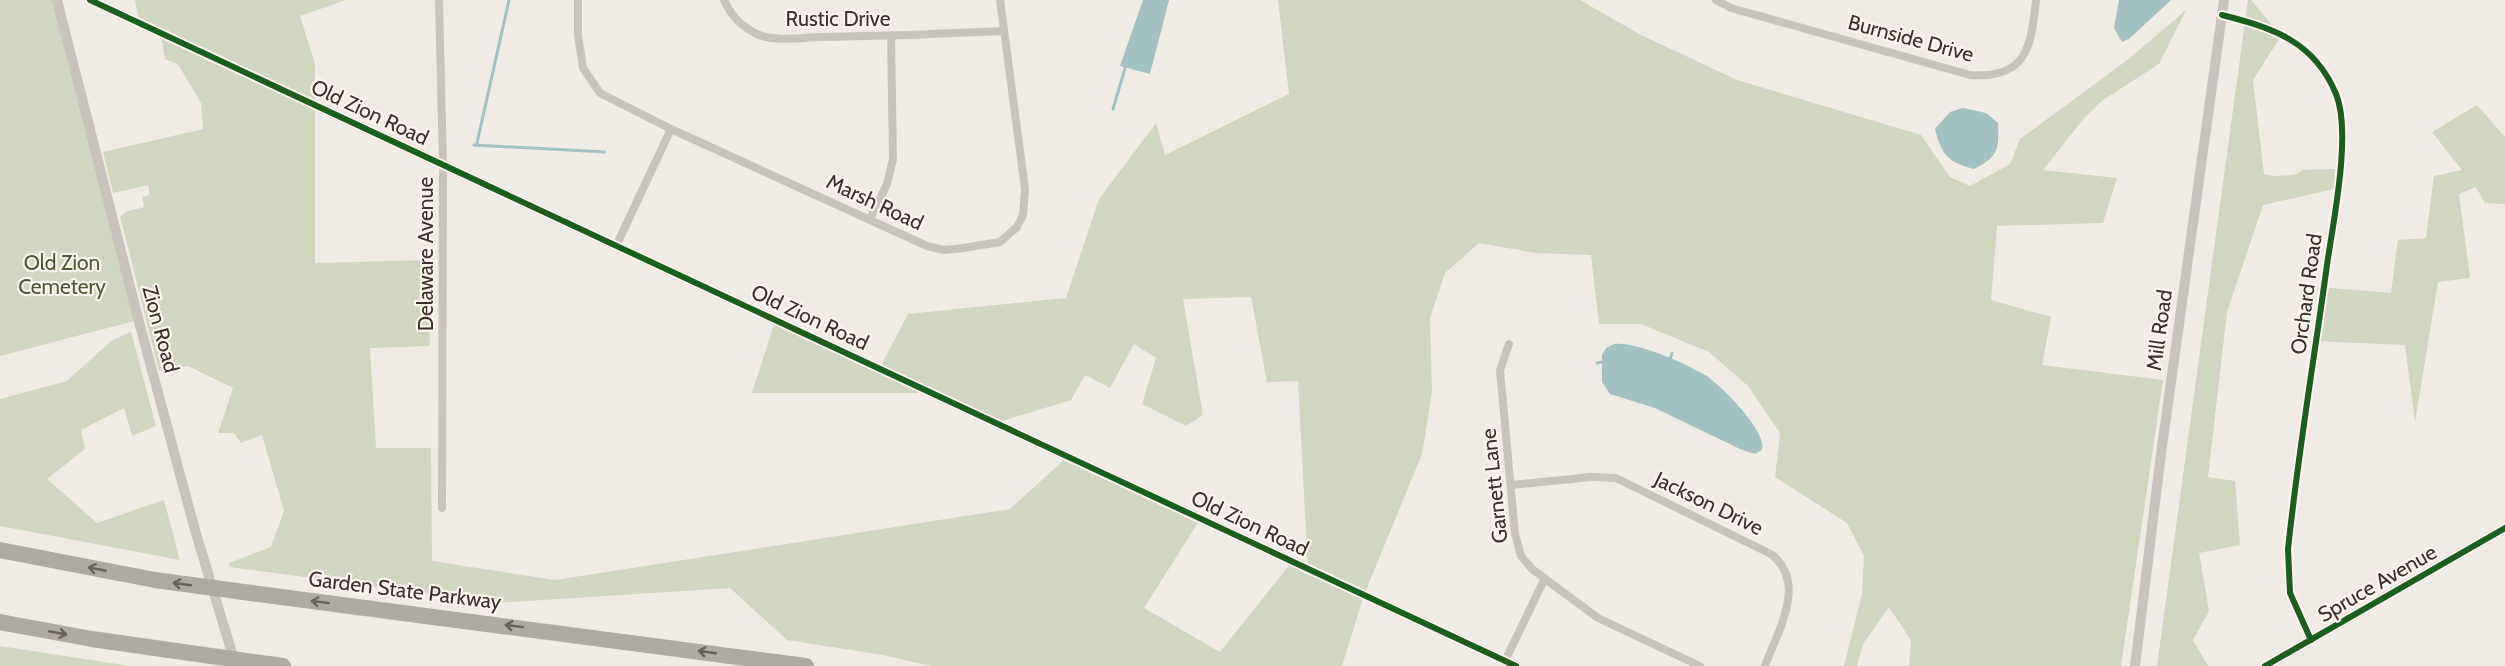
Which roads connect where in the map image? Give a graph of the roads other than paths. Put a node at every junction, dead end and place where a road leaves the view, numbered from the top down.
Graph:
1 (57, 0) edge
2 (90, 0) edge
3 (440, 0) edge
4 (578, 0) edge
5 (724, 0) edge
6 (1000, 0) edge
7 (1716, 0) edge
8 (2036, 0) edge
9 (2224, 0) edge
10 (2222, 15) junction
11 (1004, 31) junction
12 (891, 36) junction
13 (671, 129) junction
14 (443, 164) junction
15 (870, 219) junction
16 (617, 244) junction
17 (1509, 344) dead end
18 (1510, 485) junction
19 (442, 508) dead end
20 (2505, 528) edge
21 (0, 550) edge
22 (1545, 578) junction
23 (0, 622) edge
24 (2311, 640) junction
25 (1505, 661) junction
26 (275, 665) edge
27 (236, 666) edge
28 (806, 666) edge
29 (1516, 666) edge
30 (1700, 666) edge
31 (1765, 666) edge
32 (2135, 666) edge
33 (2265, 666) edge

1 - 27 street, Zion Road
2 - 14 street, Old Zion Road
3 - 14 street, Delaware Avenue
4 - 13 street, Marsh Road
5 - 12 street, Rustic Drive
6 - 11 street, Marsh Road
7 - 8 street, Burnside Drive
9 - 10 street, Mill Road
10 - 24 street, Orchard Road
10 - 32 street, Mill Road
11 - 12 street, Rustic Drive
11 - 15 street, Marsh Road
12 - 15 street
13 - 15 street, Marsh Road
13 - 16 street
14 - 16 street, Old Zion Road
14 - 19 street, Delaware Avenue
16 - 25 street, Old Zion Road
17 - 18 street, Garnett Lane
18 - 22 street, Garnett Lane
18 - 31 street, Jackson Drive
20 - 24 street, Spruce Avenue
28 -> 21 highway, Garden State Parkway, bridge
22 - 25 street
22 - 30 street, Garnett Lane
23 -> 26 highway, bridge
24 - 33 street, Spruce Avenue
25 - 29 street, Old Zion Road

